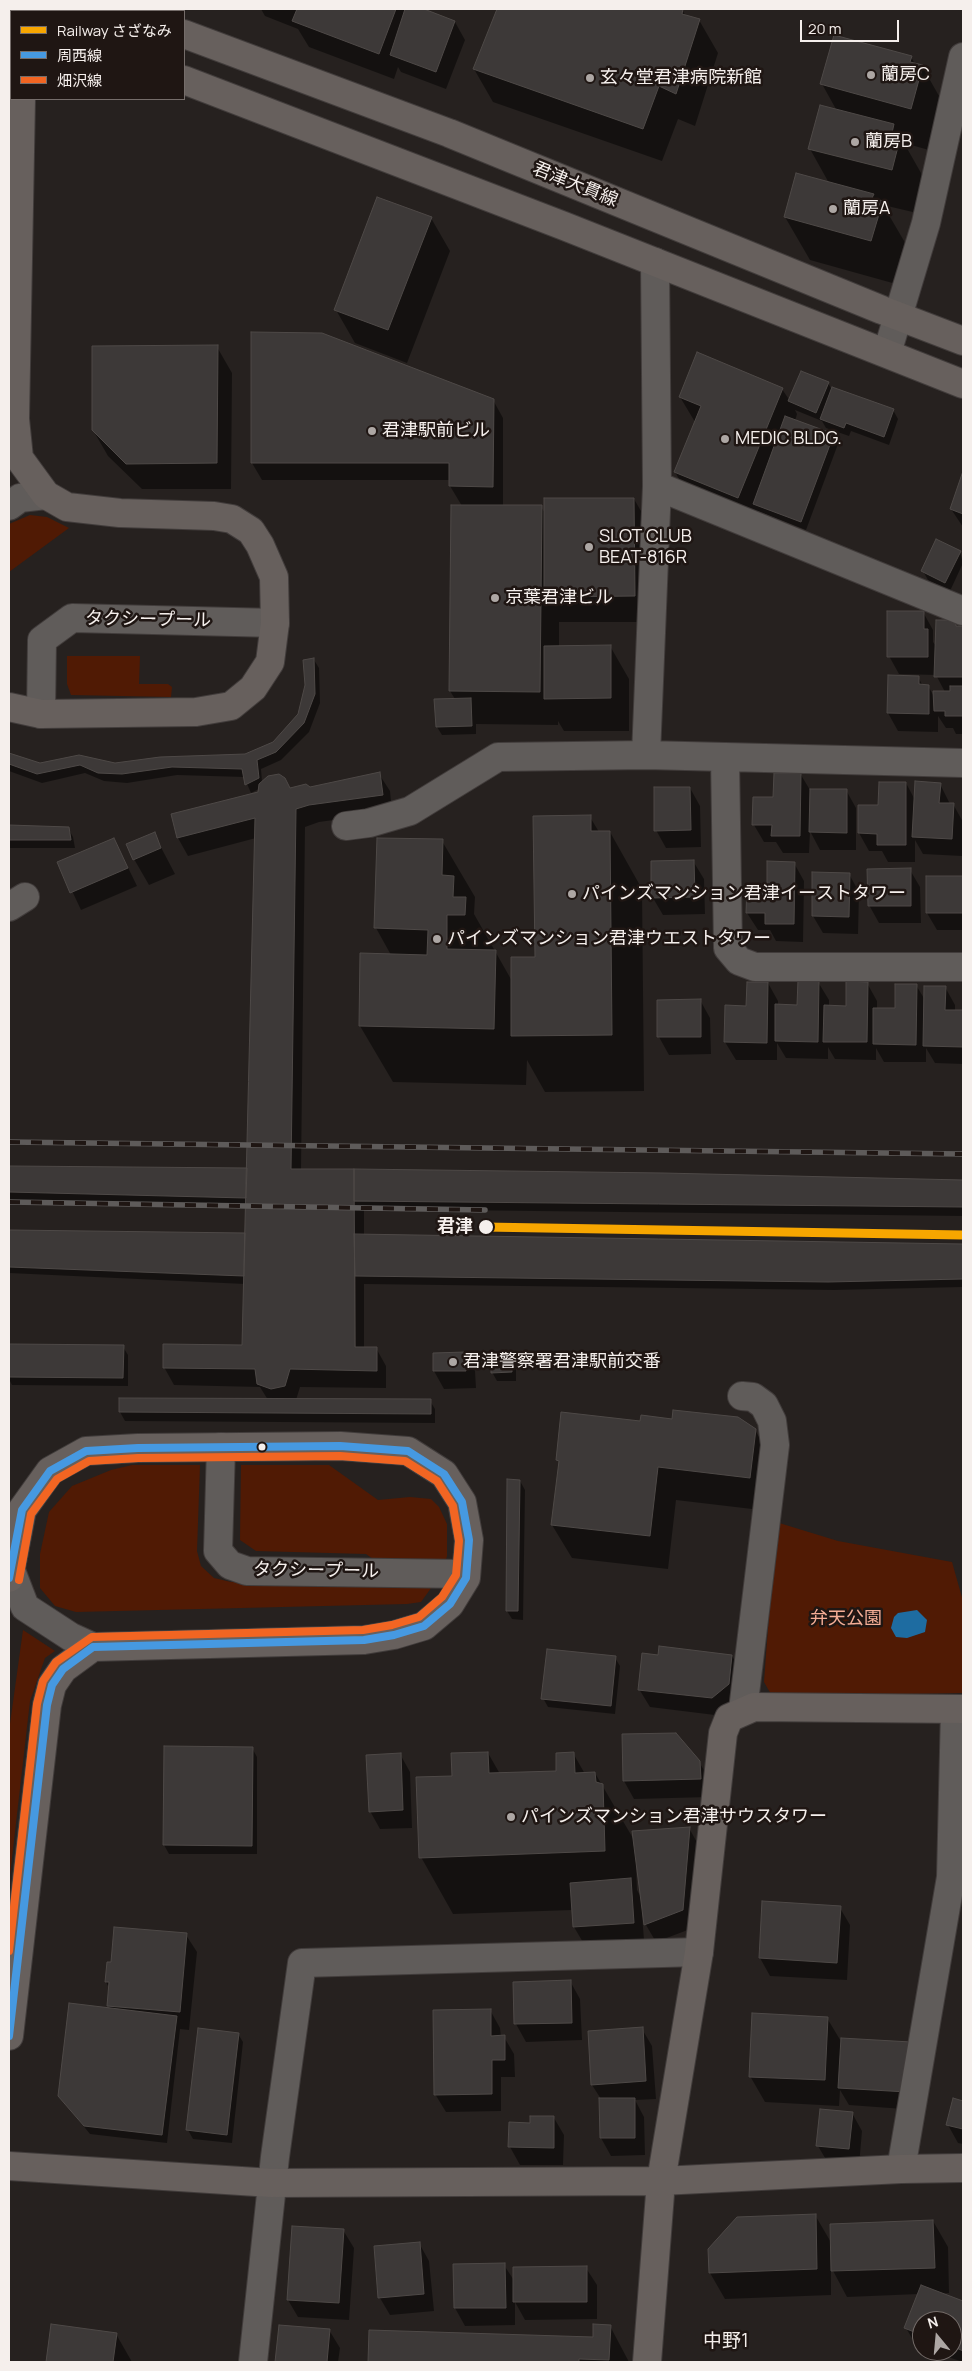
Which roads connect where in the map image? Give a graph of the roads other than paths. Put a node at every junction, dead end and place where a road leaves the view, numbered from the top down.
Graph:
1 (185, 34) edge
2 (963, 57) edge
3 (185, 80) edge
4 (21, 100) edge
5 (655, 262) junction
6 (899, 316) junction
7 (963, 341) edge
8 (886, 353) junction
9 (963, 384) edge
10 (657, 486) junction
11 (46, 495) junction
12 (9, 506) edge
13 (963, 611) edge
14 (275, 622) junction
15 (9, 707) edge
16 (41, 714) junction
17 (646, 756) junction
18 (724, 758) junction
19 (963, 763) edge
20 (346, 826) dead end
21 (963, 967) edge
22 (742, 1396) dead end
23 (221, 1447) junction
24 (9, 1573) edge
25 (465, 1574) junction
26 (93, 1647) junction
27 (959, 1709) edge
28 (743, 1710) junction
29 (699, 1952) junction
30 (9, 2036) edge
31 (9, 2166) edge
32 (963, 2168) edge
33 (901, 2169) junction
34 (661, 2181) junction
35 (272, 2183) junction
36 (253, 2362) edge
37 (647, 2362) edge

1 - 6 main road, 君津大貫線
2 - 6 street
3 - 5 main road
4 - 11 main road
5 - 8 main road
5 - 10 street
6 - 7 main road, 君津大貫線
6 - 8 street
8 - 9 main road
10 - 13 street
10 - 17 street
11 - 12 street
11 - 14 main road
14 - 16 main road
14 - 16 street, タクシープール
15 - 16 main road
17 - 18 street
17 - 20 street
18 - 19 street
18 - 21 street
22 - 28 street
23 - 24 main road
23 - 25 main road
23 - 25 street, タクシープール
24 - 26 street
25 - 26 main road
26 - 30 main road
27 - 28 main road
27 - 33 street
28 - 29 main road
29 - 34 main road
29 - 35 street
31 - 35 main road
32 - 33 main road
33 - 34 main road
34 - 35 main road
34 - 37 main road
35 - 36 street

